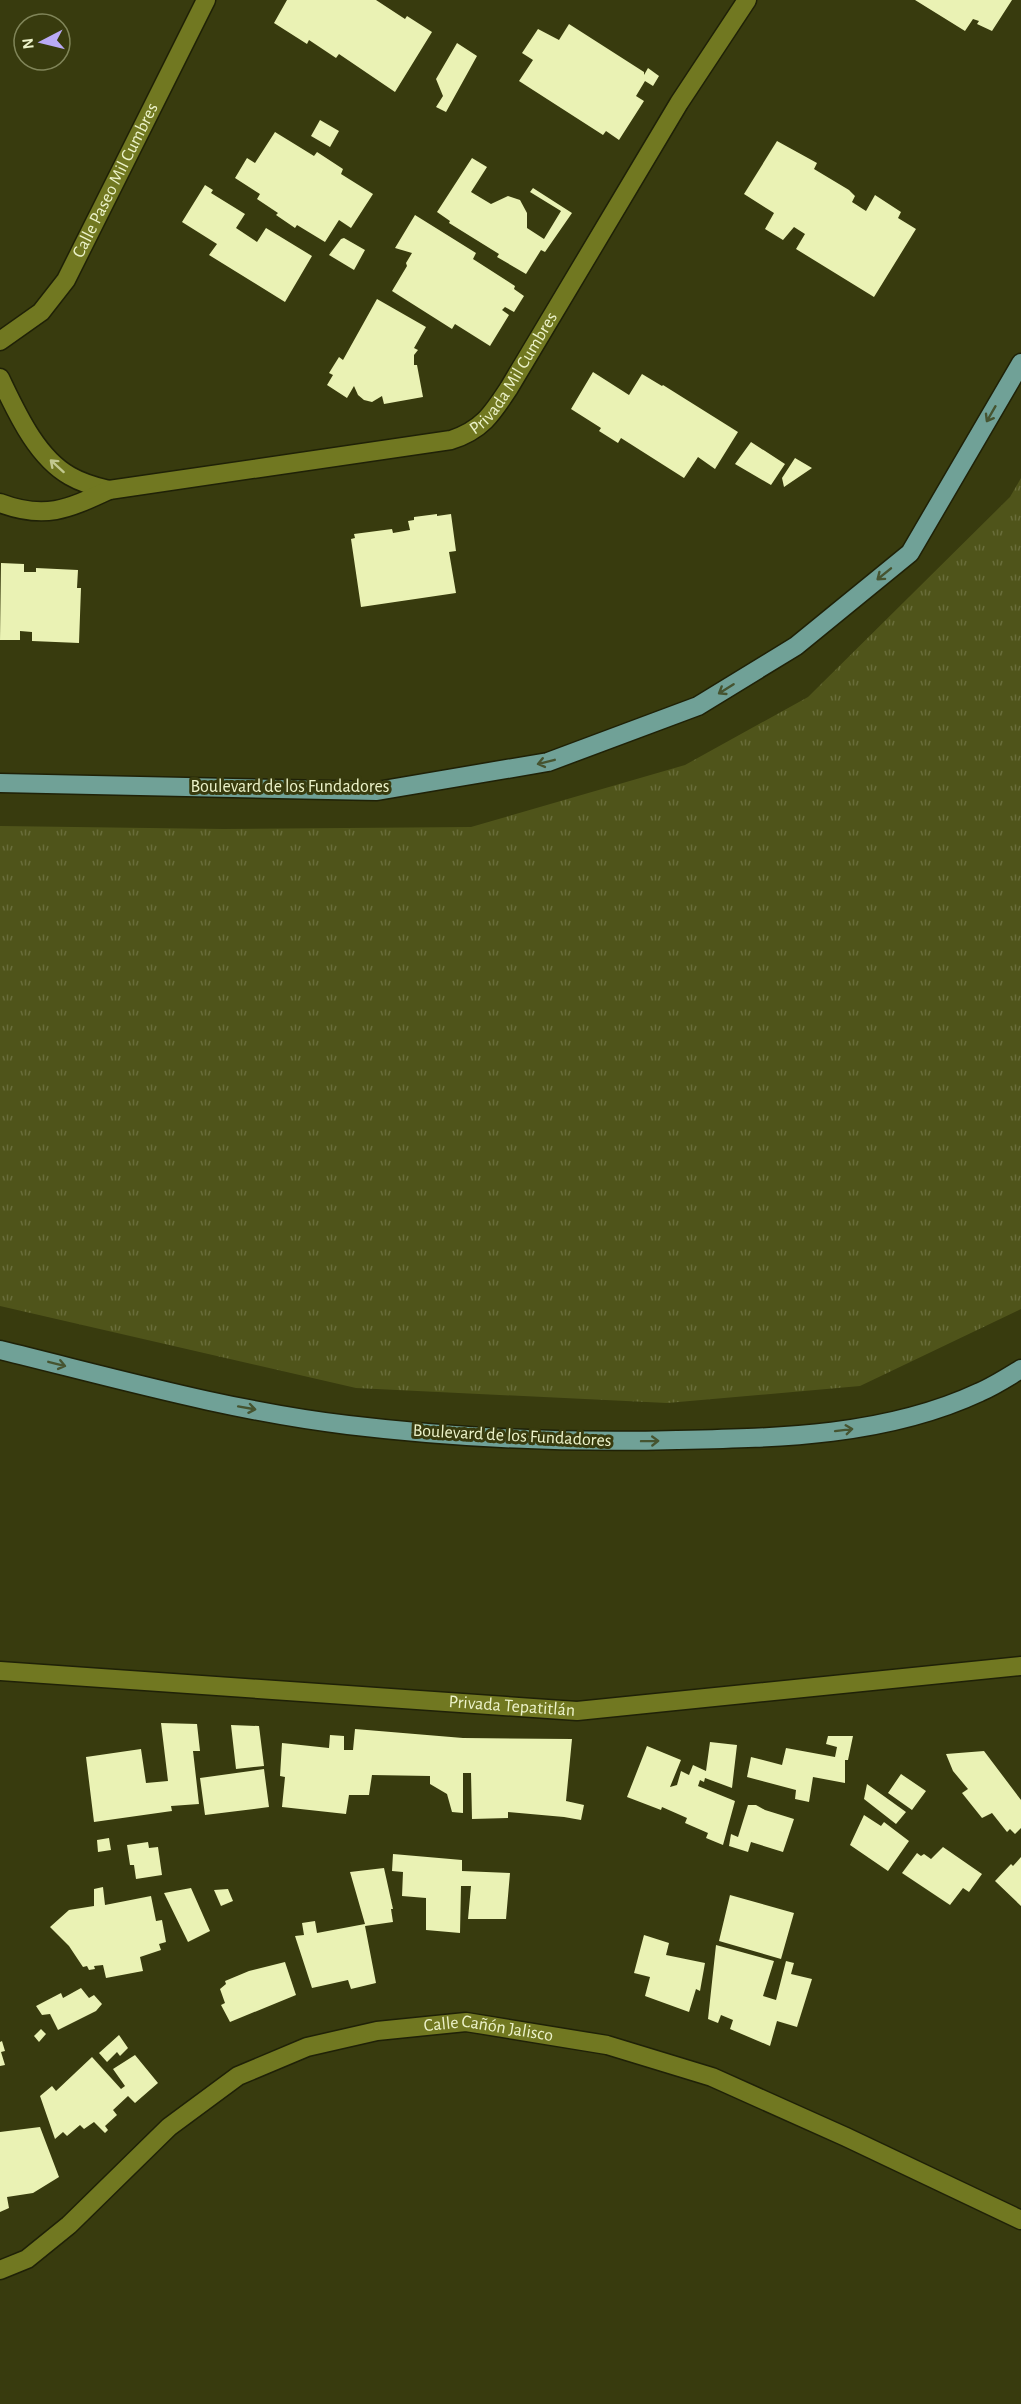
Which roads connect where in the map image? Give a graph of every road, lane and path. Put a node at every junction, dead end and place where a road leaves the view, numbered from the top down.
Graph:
1 (206, 0) edge
2 (747, 0) edge
3 (0, 341) edge
4 (1021, 363) edge
5 (0, 378) edge
6 (109, 490) junction
7 (0, 503) edge
8 (0, 783) edge
9 (0, 1350) edge
10 (1021, 1369) edge
11 (1021, 1666) edge
12 (0, 1671) edge
13 (1021, 2220) edge
14 (0, 2270) edge

1 - 3 street, Calle Paseo Mil Cumbres
2 - 6 street, Privada Mil Cumbres
4 -> 8 main road, Boulevard de los Fundadores
6 -> 5 street, Privada Mil Cumbres
6 - 7 street, Privada Mil Cumbres
9 -> 10 main road, Boulevard de los Fundadores
11 - 12 street, Privada Tepatitlán
13 - 14 street, Calle Cañón Jalisco

